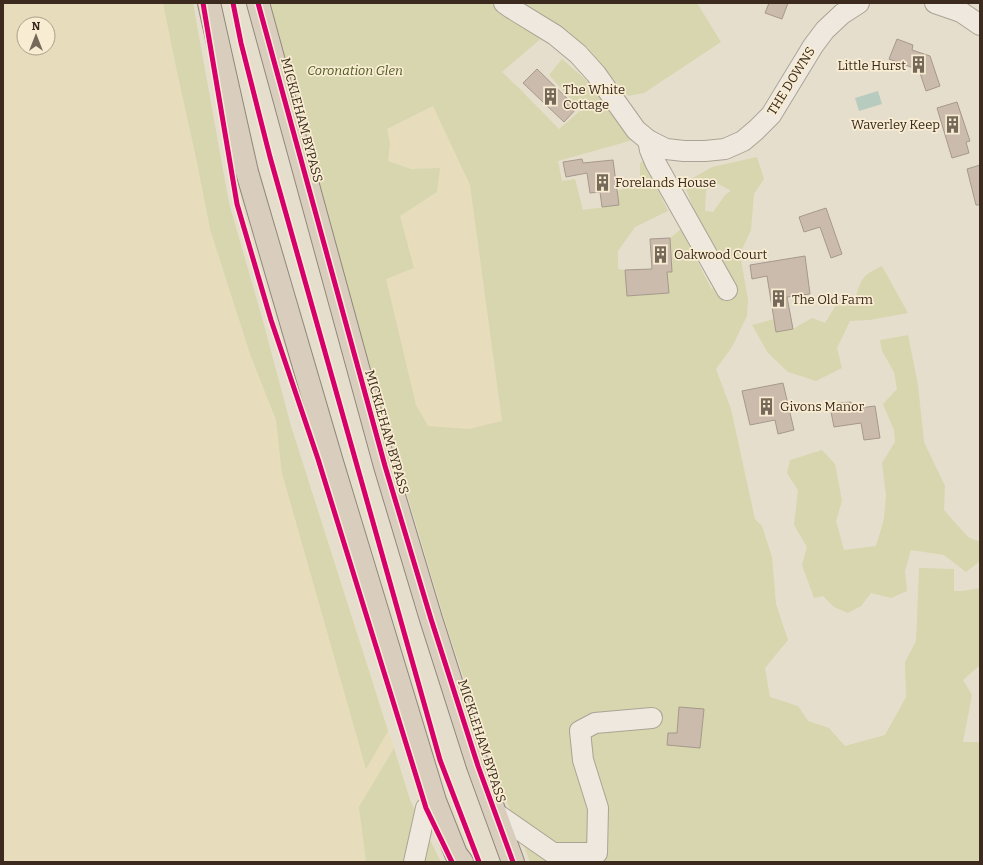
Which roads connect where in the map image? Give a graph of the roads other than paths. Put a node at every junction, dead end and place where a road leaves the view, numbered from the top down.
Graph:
1 (209, 3) edge
2 (258, 3) edge
3 (504, 3) edge
4 (859, 3) edge
5 (935, 3) edge
6 (980, 25) edge
7 (648, 140) junction
8 (727, 290) dead end
9 (652, 718) dead end
10 (435, 801) junction
11 (494, 812) junction
12 (592, 858) edge
13 (414, 862) edge
14 (462, 862) edge
15 (513, 862) edge

1 - 10 highway
2 - 11 highway, MICKLEHAM BYPASS
3 - 7 street, THE DOWNS
4 - 7 street, THE DOWNS
5 - 6 street
7 - 8 street
9 - 12 street
10 - 13 street
10 - 14 highway
11 - 12 street
11 - 15 highway, MICKLEHAM BYPASS

